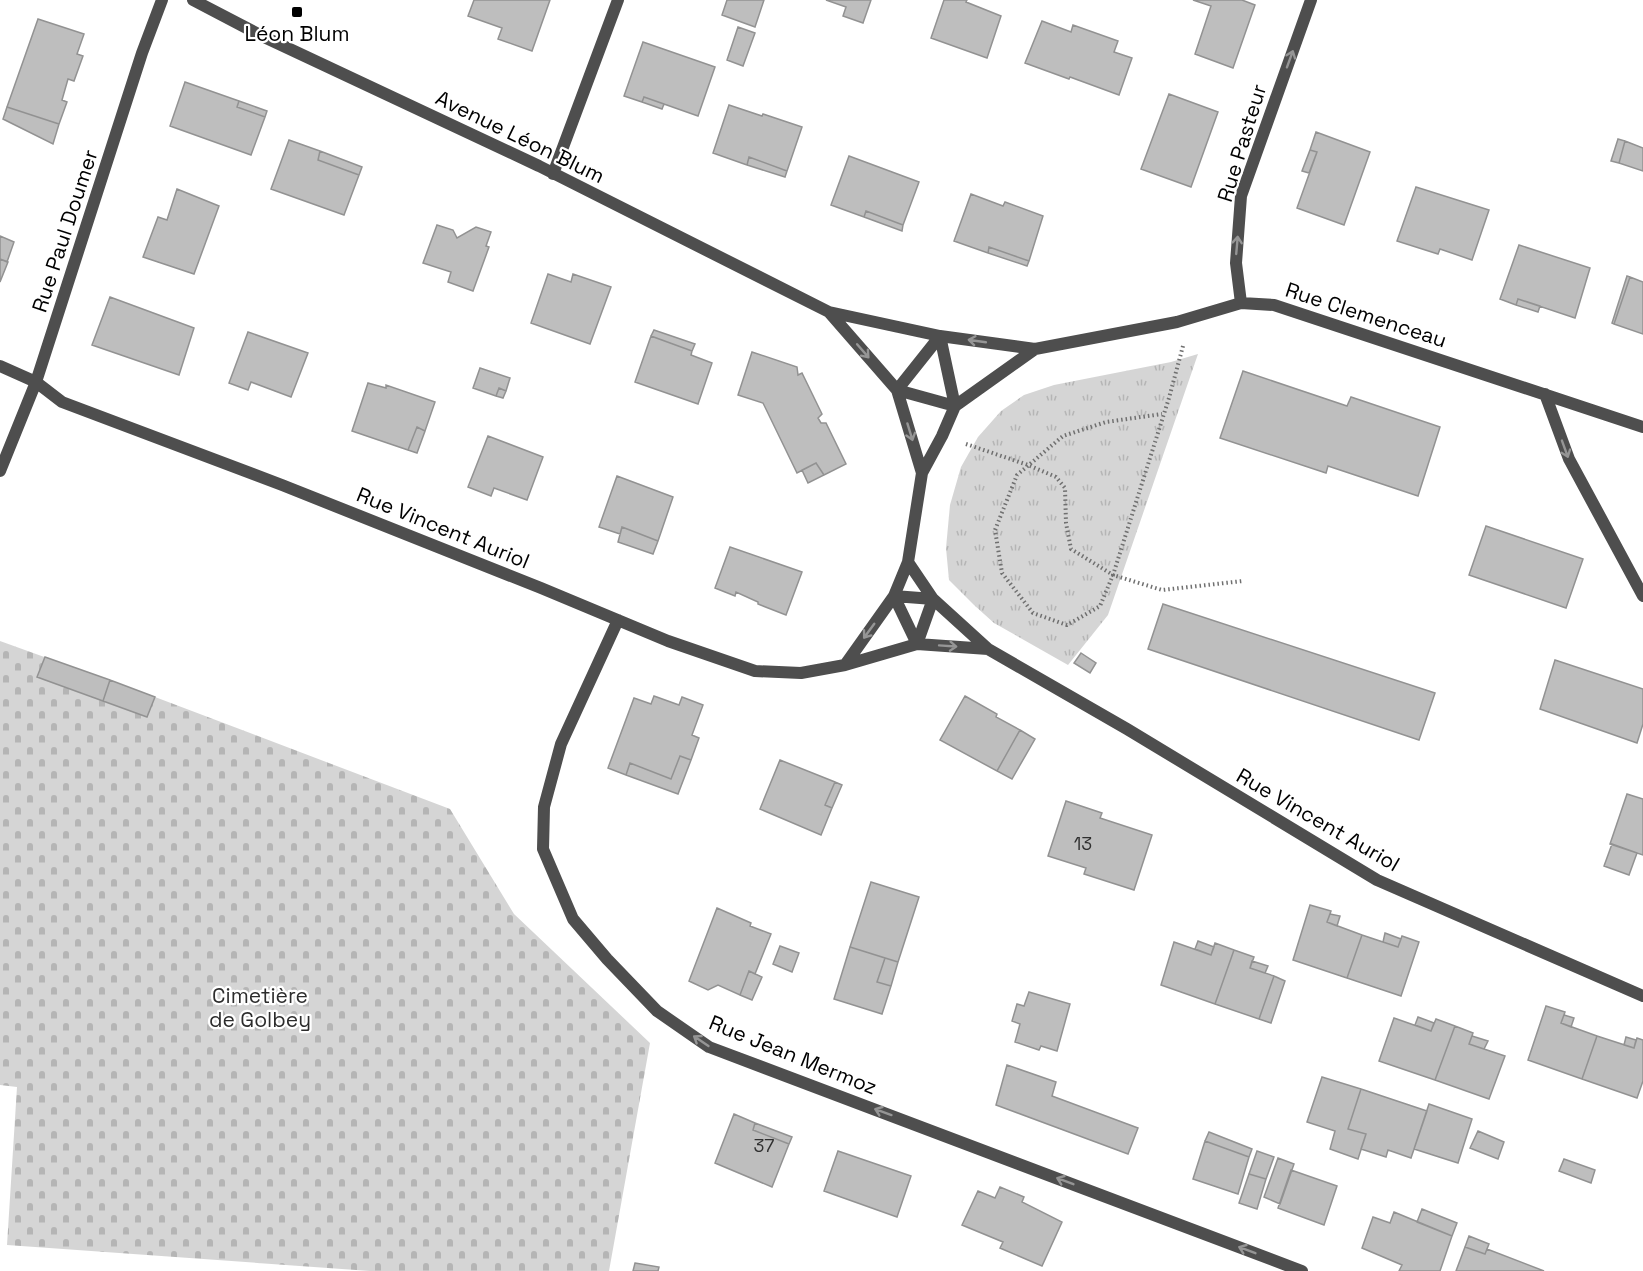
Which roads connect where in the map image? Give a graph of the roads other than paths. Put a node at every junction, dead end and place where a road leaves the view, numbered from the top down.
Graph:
1 (162, 0) edge
2 (193, 0) edge
3 (618, 0) edge
4 (1311, 0) edge
5 (553, 174) junction
6 (1241, 303) junction
7 (829, 312) junction
8 (940, 336) junction
9 (1035, 349) junction
10 (0, 366) edge
11 (36, 382) junction
12 (897, 390) junction
13 (1545, 394) junction
14 (955, 406) junction
15 (1643, 427) edge
16 (0, 471) edge
17 (922, 473) junction
18 (908, 562) junction
19 (894, 596) junction
20 (1643, 596) edge
21 (933, 598) junction
22 (618, 620) junction
23 (917, 644) junction
24 (988, 648) junction
25 (845, 665) junction
26 (1643, 996) edge
27 (1302, 1271) edge

1 - 11 street, Rue Paul Doumer
2 - 5 street, Avenue Léon Blum
3 - 5 street
6 -> 4 street, Rue Pasteur
5 - 7 street, Avenue Léon Blum
6 - 9 street, Rue Clemenceau
6 - 13 street, Rue Clemenceau
7 - 8 street, Avenue Léon Blum
7 -> 12 street, Avenue Léon Blum
9 -> 8 street, Avenue Léon Blum
8 - 12 street
8 - 14 street
9 - 14 street
10 - 11 street, Rue Vincent Auriol
11 - 16 street, Rue Paul Doumer
11 - 22 street, Rue Vincent Auriol
12 - 14 street
12 -> 17 street, Avenue Léon Blum
13 - 15 street, Rue Clemenceau
13 -> 20 street
14 - 17 street
17 - 18 street
18 - 19 street
18 - 21 street, Rue Vincent Auriol
19 - 21 street
19 - 23 street
19 -> 25 street
21 - 23 street
21 - 24 street, Rue Vincent Auriol
22 - 25 street, Rue Vincent Auriol
27 -> 22 street, Rue Jean Mermoz
23 -> 24 street, Rue Vincent Auriol
23 - 25 street, Rue Vincent Auriol
24 - 26 street, Rue Vincent Auriol

